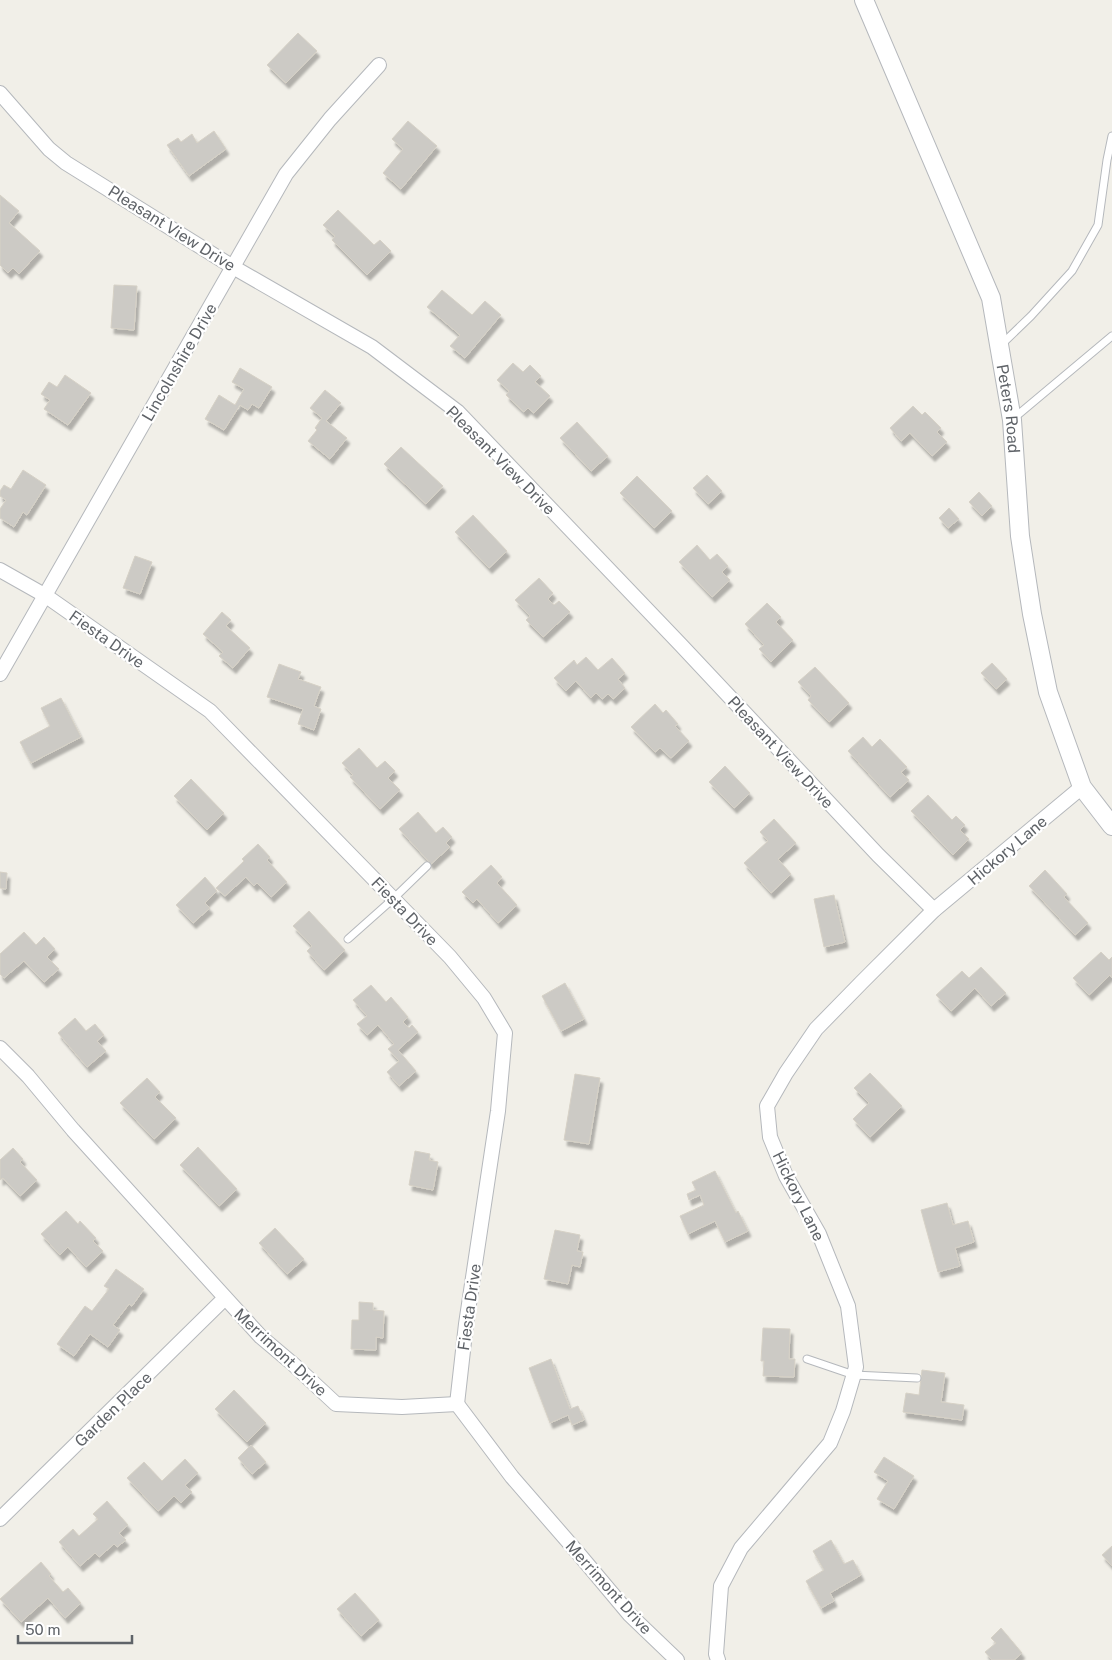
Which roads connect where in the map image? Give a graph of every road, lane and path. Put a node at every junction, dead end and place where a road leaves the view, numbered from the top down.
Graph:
1 (864, 0) edge
2 (379, 65) dead end
3 (0, 94) edge
4 (1112, 136) edge
5 (233, 267) junction
6 (1112, 336) edge
7 (1000, 346) junction
8 (1012, 420) junction
9 (0, 570) edge
10 (46, 596) junction
11 (0, 674) edge
12 (1082, 787) junction
13 (1112, 826) edge
14 (427, 866) dead end
15 (393, 899) junction
16 (934, 910) junction
17 (348, 938) dead end
18 (0, 1048) edge
19 (225, 1298) junction
20 (807, 1359) dead end
21 (854, 1375) junction
22 (917, 1378) dead end
23 (457, 1404) junction
24 (0, 1519) edge
25 (677, 1660) edge
26 (718, 1660) edge

1 - 7 street, Peters Road
2 - 5 street, Lincolnshire Drive
3 - 5 street, Pleasant View Drive
4 - 7 lane
5 - 10 street, Lincolnshire Drive
5 - 16 street, Pleasant View Drive
6 - 8 lane
7 - 8 street, Peters Road
8 - 12 street, Peters Road
9 - 10 street, Fiesta Drive
10 - 11 street, Lincolnshire Drive
10 - 15 street, Fiesta Drive
12 - 13 street, Peters Road
12 - 16 street, Hickory Lane
14 - 15 lane
15 - 17 lane
15 - 23 street, Fiesta Drive
16 - 21 street, Hickory Lane
18 - 19 street, Merrimont Drive
19 - 23 street, Merrimont Drive
19 - 24 street, Garden Place
20 - 21 lane
21 - 22 lane
21 - 26 street, Hickory Lane
23 - 25 street, Merrimont Drive

